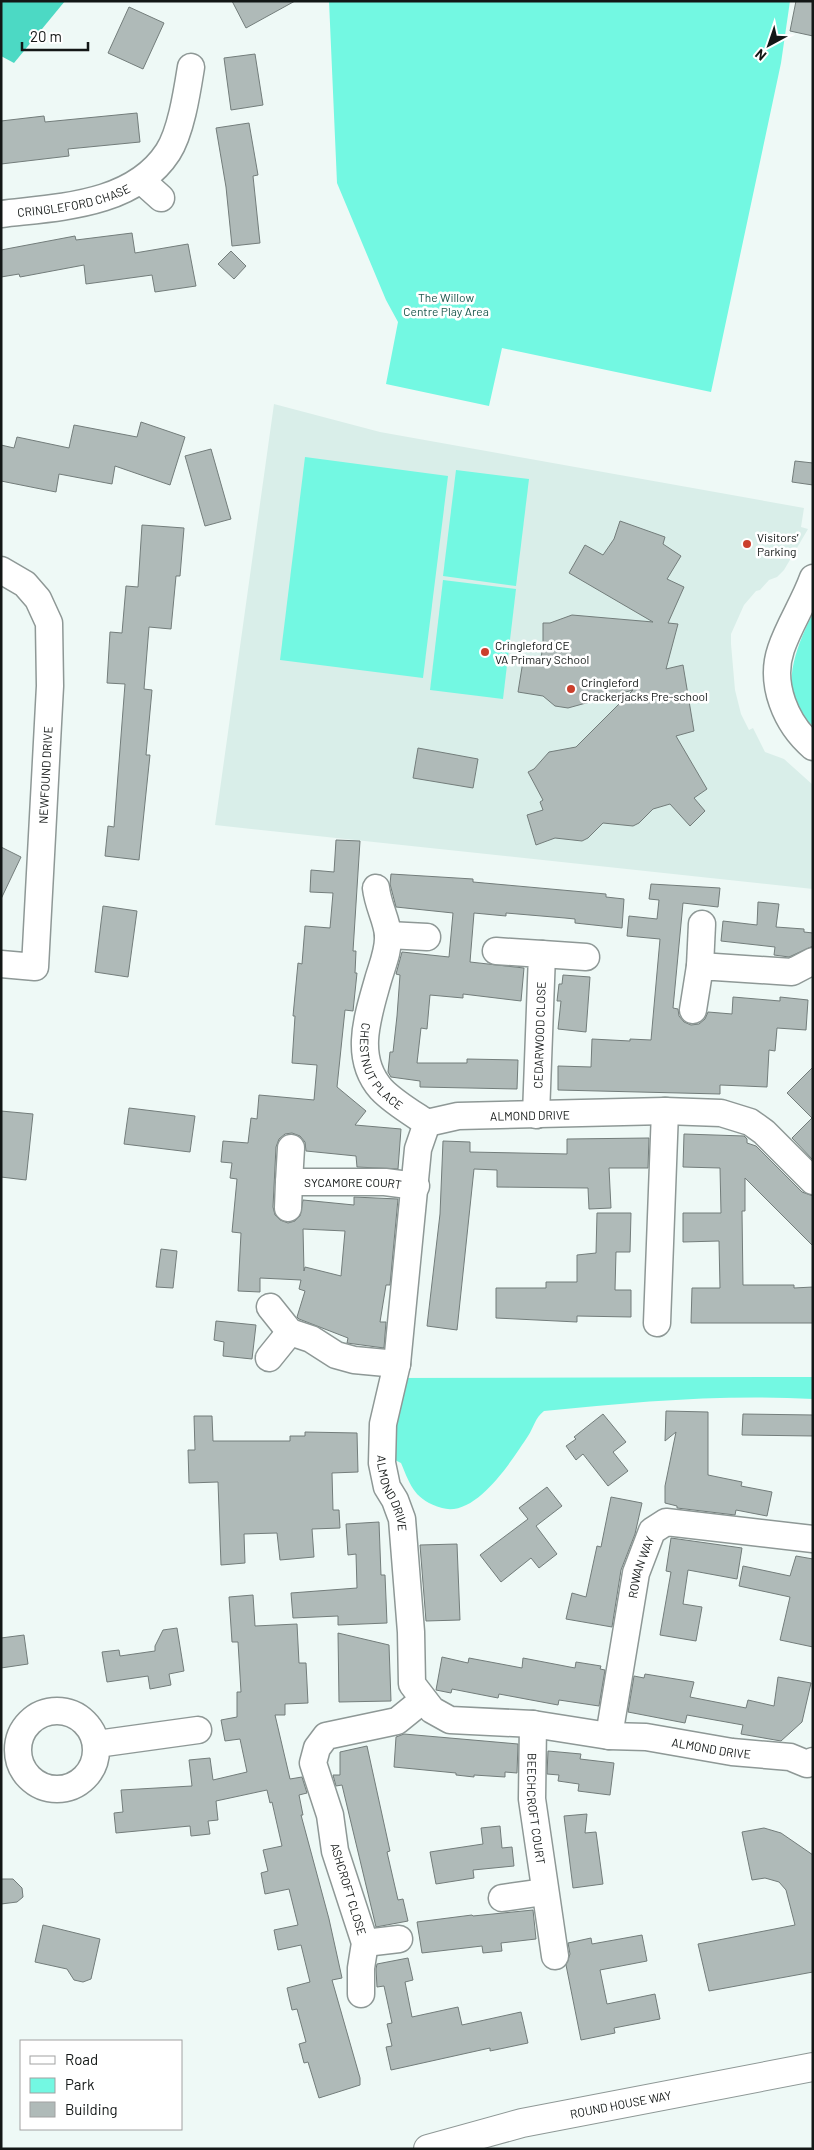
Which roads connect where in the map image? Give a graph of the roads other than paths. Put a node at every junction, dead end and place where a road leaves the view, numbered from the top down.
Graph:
1 (191, 68) dead end
2 (1, 214) edge
3 (1, 570) edge
4 (813, 578) edge
5 (813, 747) edge
6 (376, 888) dead end
7 (702, 924) dead end
8 (388, 935) junction
9 (427, 937) dead end
10 (496, 951) dead end
11 (542, 954) junction
12 (586, 957) dead end
13 (813, 960) edge
14 (1, 964) edge
15 (700, 966) junction
16 (693, 1010) dead end
17 (665, 1112) junction
18 (536, 1115) junction
19 (427, 1123) junction
20 (291, 1148) dead end
21 (813, 1181) edge
22 (289, 1182) junction
23 (416, 1186) junction
24 (288, 1208) dead end
25 (270, 1307) dead end
26 (657, 1323) dead end
27 (290, 1332) junction
28 (269, 1358) dead end
29 (397, 1364) junction
30 (813, 1539) edge
31 (423, 1700) junction
32 (533, 1724) junction
33 (198, 1730) dead end
34 (609, 1736) junction
35 (97, 1744) junction
36 (10, 1757) edge
37 (813, 1761) edge
38 (544, 1892) junction
39 (502, 1898) dead end
40 (399, 1939) dead end
41 (365, 1944) junction
42 (555, 1956) dead end
43 (361, 1994) dead end
44 (813, 2067) edge
45 (428, 2149) edge

1 - 2 street, CRINGLEFORD CHASE
3 - 14 street, NEWFOUND DRIVE
4 - 5 street
6 - 8 street, CHESTNUT PLACE
7 - 15 street
8 - 9 street
8 - 19 street, CHESTNUT PLACE
10 - 11 street
11 - 12 street
11 - 18 street, CEDARWOOD CLOSE
13 - 15 street
15 - 16 street
17 - 18 street, ALMOND DRIVE
17 - 21 street, ALMOND DRIVE
17 - 26 street
18 - 19 street, ALMOND DRIVE
19 - 23 street, ALMOND DRIVE
20 - 22 street, SYCAMORE COURT
22 - 23 street, SYCAMORE COURT
22 - 24 street, SYCAMORE COURT
23 - 29 street, ALMOND DRIVE
25 - 27 street
27 - 28 street
27 - 29 street
29 - 31 street, ALMOND DRIVE
30 - 34 street, ROWAN WAY
31 - 32 street, ALMOND DRIVE
31 - 41 street, ASHCROFT CLOSE
32 - 34 street, ALMOND DRIVE
32 - 38 street, BEECHCROFT COURT
33 - 35 street
34 - 37 street, ALMOND DRIVE
35 - 36 street
35 - 36 street
38 - 39 street
38 - 42 street, BEECHCROFT COURT
40 - 41 street, ASHCROFT CLOSE
41 - 43 street, ASHCROFT CLOSE
44 - 45 street, ROUND HOUSE WAY

